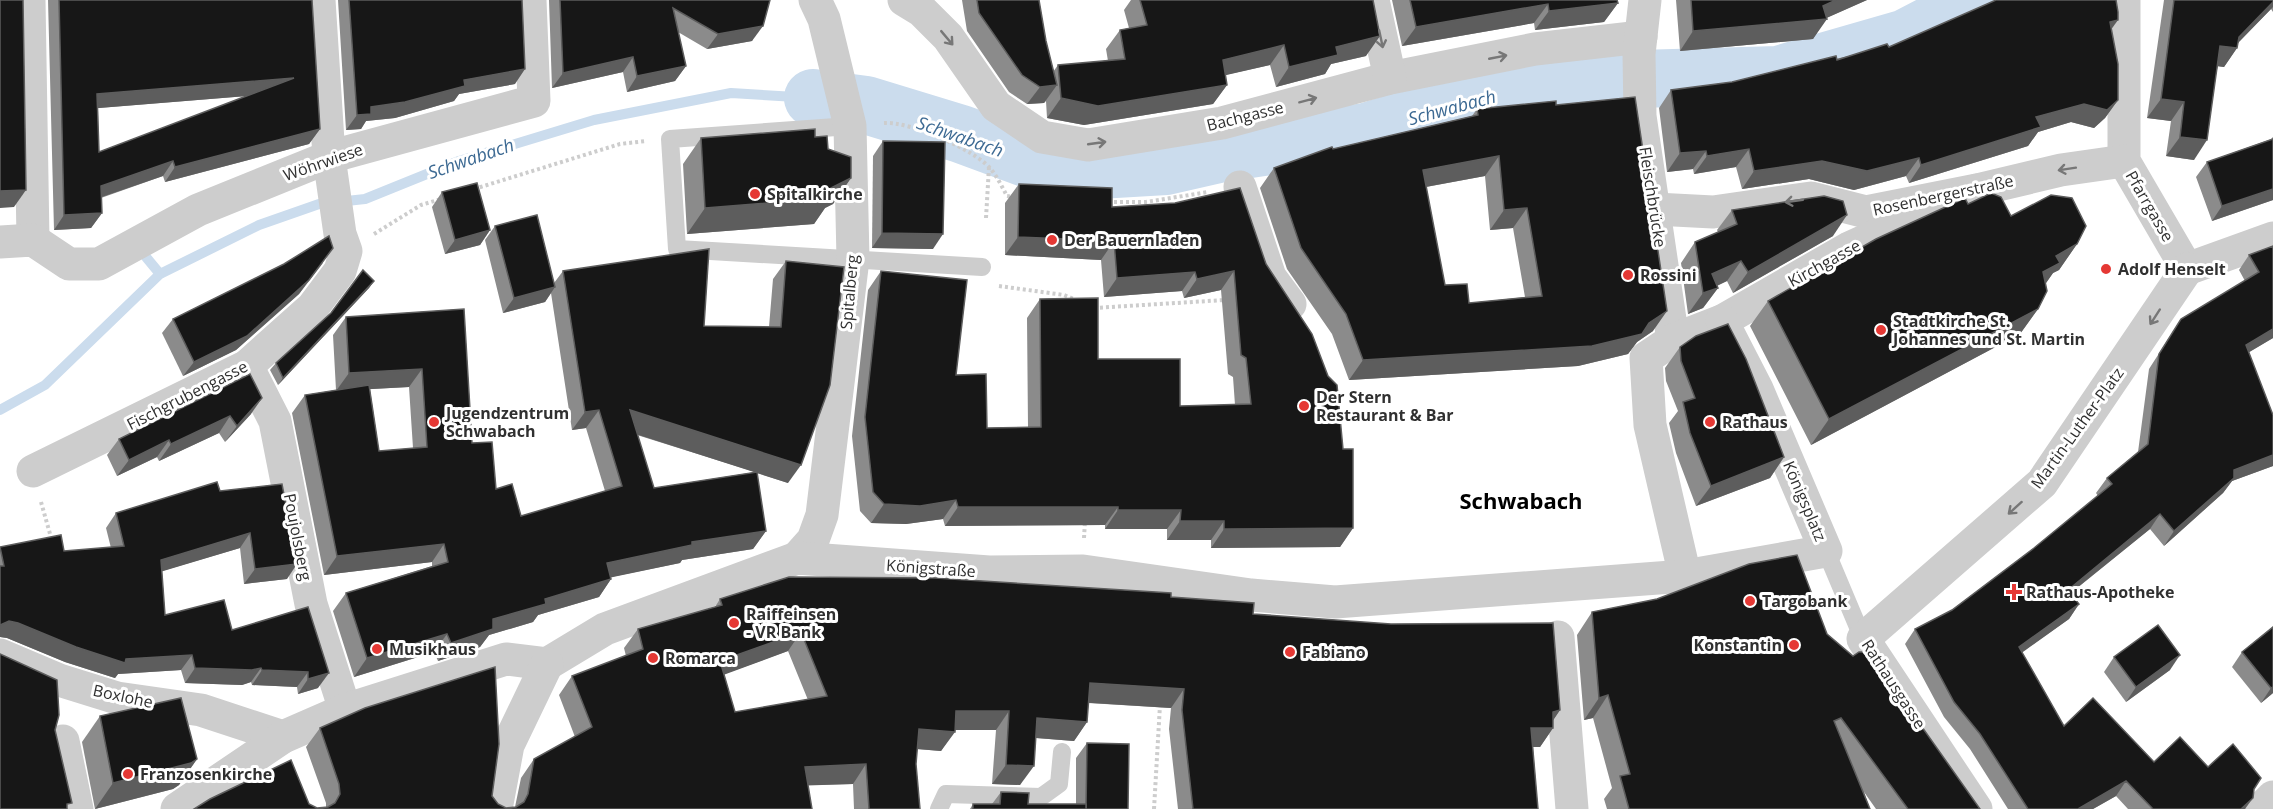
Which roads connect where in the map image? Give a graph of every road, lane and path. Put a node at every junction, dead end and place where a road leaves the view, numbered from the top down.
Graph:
1 (29, 0) edge
2 (319, 0) edge
3 (530, 0) edge
4 (904, 0) edge
5 (1373, 0) edge
6 (1646, 0) edge
7 (2145, 0) edge
8 (819, 10) edge
9 (2125, 16) edge
10 (1640, 45) junction
11 (1390, 78) junction
12 (850, 126) junction
13 (670, 139) junction
14 (2124, 161) junction
15 (330, 166) junction
16 (989, 167) junction
17 (1239, 186) joint
18 (1977, 190) junction
19 (465, 192) edge
20 (1017, 197) edge
21 (443, 199) edge
22 (1102, 202) edge
23 (1655, 209) junction
24 (986, 218) dead end
25 (2273, 238) edge
26 (33, 240) junction
27 (0, 242) edge
28 (343, 242) junction
29 (853, 259) junction
30 (982, 267) dead end
31 (2187, 269) junction
32 (993, 286) dead end
33 (1285, 296) junction
34 (1094, 308) junction
35 (1094, 320) edge
36 (1722, 321) junction
37 (1304, 325) edge
38 (1673, 340) junction
39 (248, 366) junction
40 (33, 471) joint
41 (1085, 511) edge
42 (55, 551) edge
43 (1826, 551) junction
44 (797, 558) junction
45 (1083, 571) junction
46 (1684, 576) junction
47 (1335, 602) joint
48 (1558, 637) dead end
49 (1863, 639) junction
50 (0, 655) edge
51 (547, 664) junction
52 (1161, 693) edge
53 (345, 710) junction
54 (283, 736) junction
55 (63, 741) dead end
56 (1062, 752) dead end
57 (294, 768) edge
58 (2273, 797) edge
59 (77, 809) edge
60 (177, 809) edge
61 (496, 809) edge
62 (939, 809) edge
63 (1154, 809) edge
64 (1572, 809) edge
65 (1976, 809) edge
66 (2261, 809) edge

1 - 26 street
2 - 15 street
3 - 15 street, Wöhrwiese
4 -> 11 street, Bachgasse
5 -> 11 street
6 - 10 street, Fleischbrücke
7 - 9 street, Pfarrgasse
8 - 12 street, Spitalberg
9 - 14 street, Pfarrgasse
11 -> 10 street, Bachgasse
10 - 23 street, Fleischbrücke
12 - 13 lane
12 - 16 path
12 - 29 street, Spitalberg
13 - 19 path
13 - 29 lane
14 -> 18 street, Rosenbergerstraße
14 - 31 street, Pfarrgasse
15 - 26 street, Wöhrwiese
15 - 28 street
16 - 20 path
16 - 24 path
17 - 22 path
17 - 33 street
18 -> 23 street, Rosenbergerstraße
18 - 36 street, Kirchgasse
21 - 28 path
23 - 38 street, Fleischbrücke
25 - 31 street
26 - 27 street
28 - 39 street, Fischgrubengasse
29 - 30 lane
29 - 44 street, Spitalberg
31 -> 49 street, Martin-Luther-Platz
32 - 34 path
33 - 34 path
33 - 37 street
34 - 35 path
36 - 38 street, Kirchgasse
36 - 43 street, Königsplatz
38 - 46 street
39 - 40 street, Fischgrubengasse
39 - 53 street, Poujolsberg
40 - 42 path
41 - 45 path
43 - 46 street, Königsplatz
43 - 49 lane, Rathausgasse
44 - 45 street, Königstraße
44 - 51 street, Königstraße
45 - 47 street, Königstraße
46 - 47 street, Königsplatz
48 - 64 street
49 - 65 street, Rathausgasse
50 - 54 street, Boxlohe
51 - 53 street
51 - 61 street
52 - 63 path
53 - 54 street
54 - 57 street
54 - 60 street
55 - 59 street
56 - 62 lane
58 - 66 street

